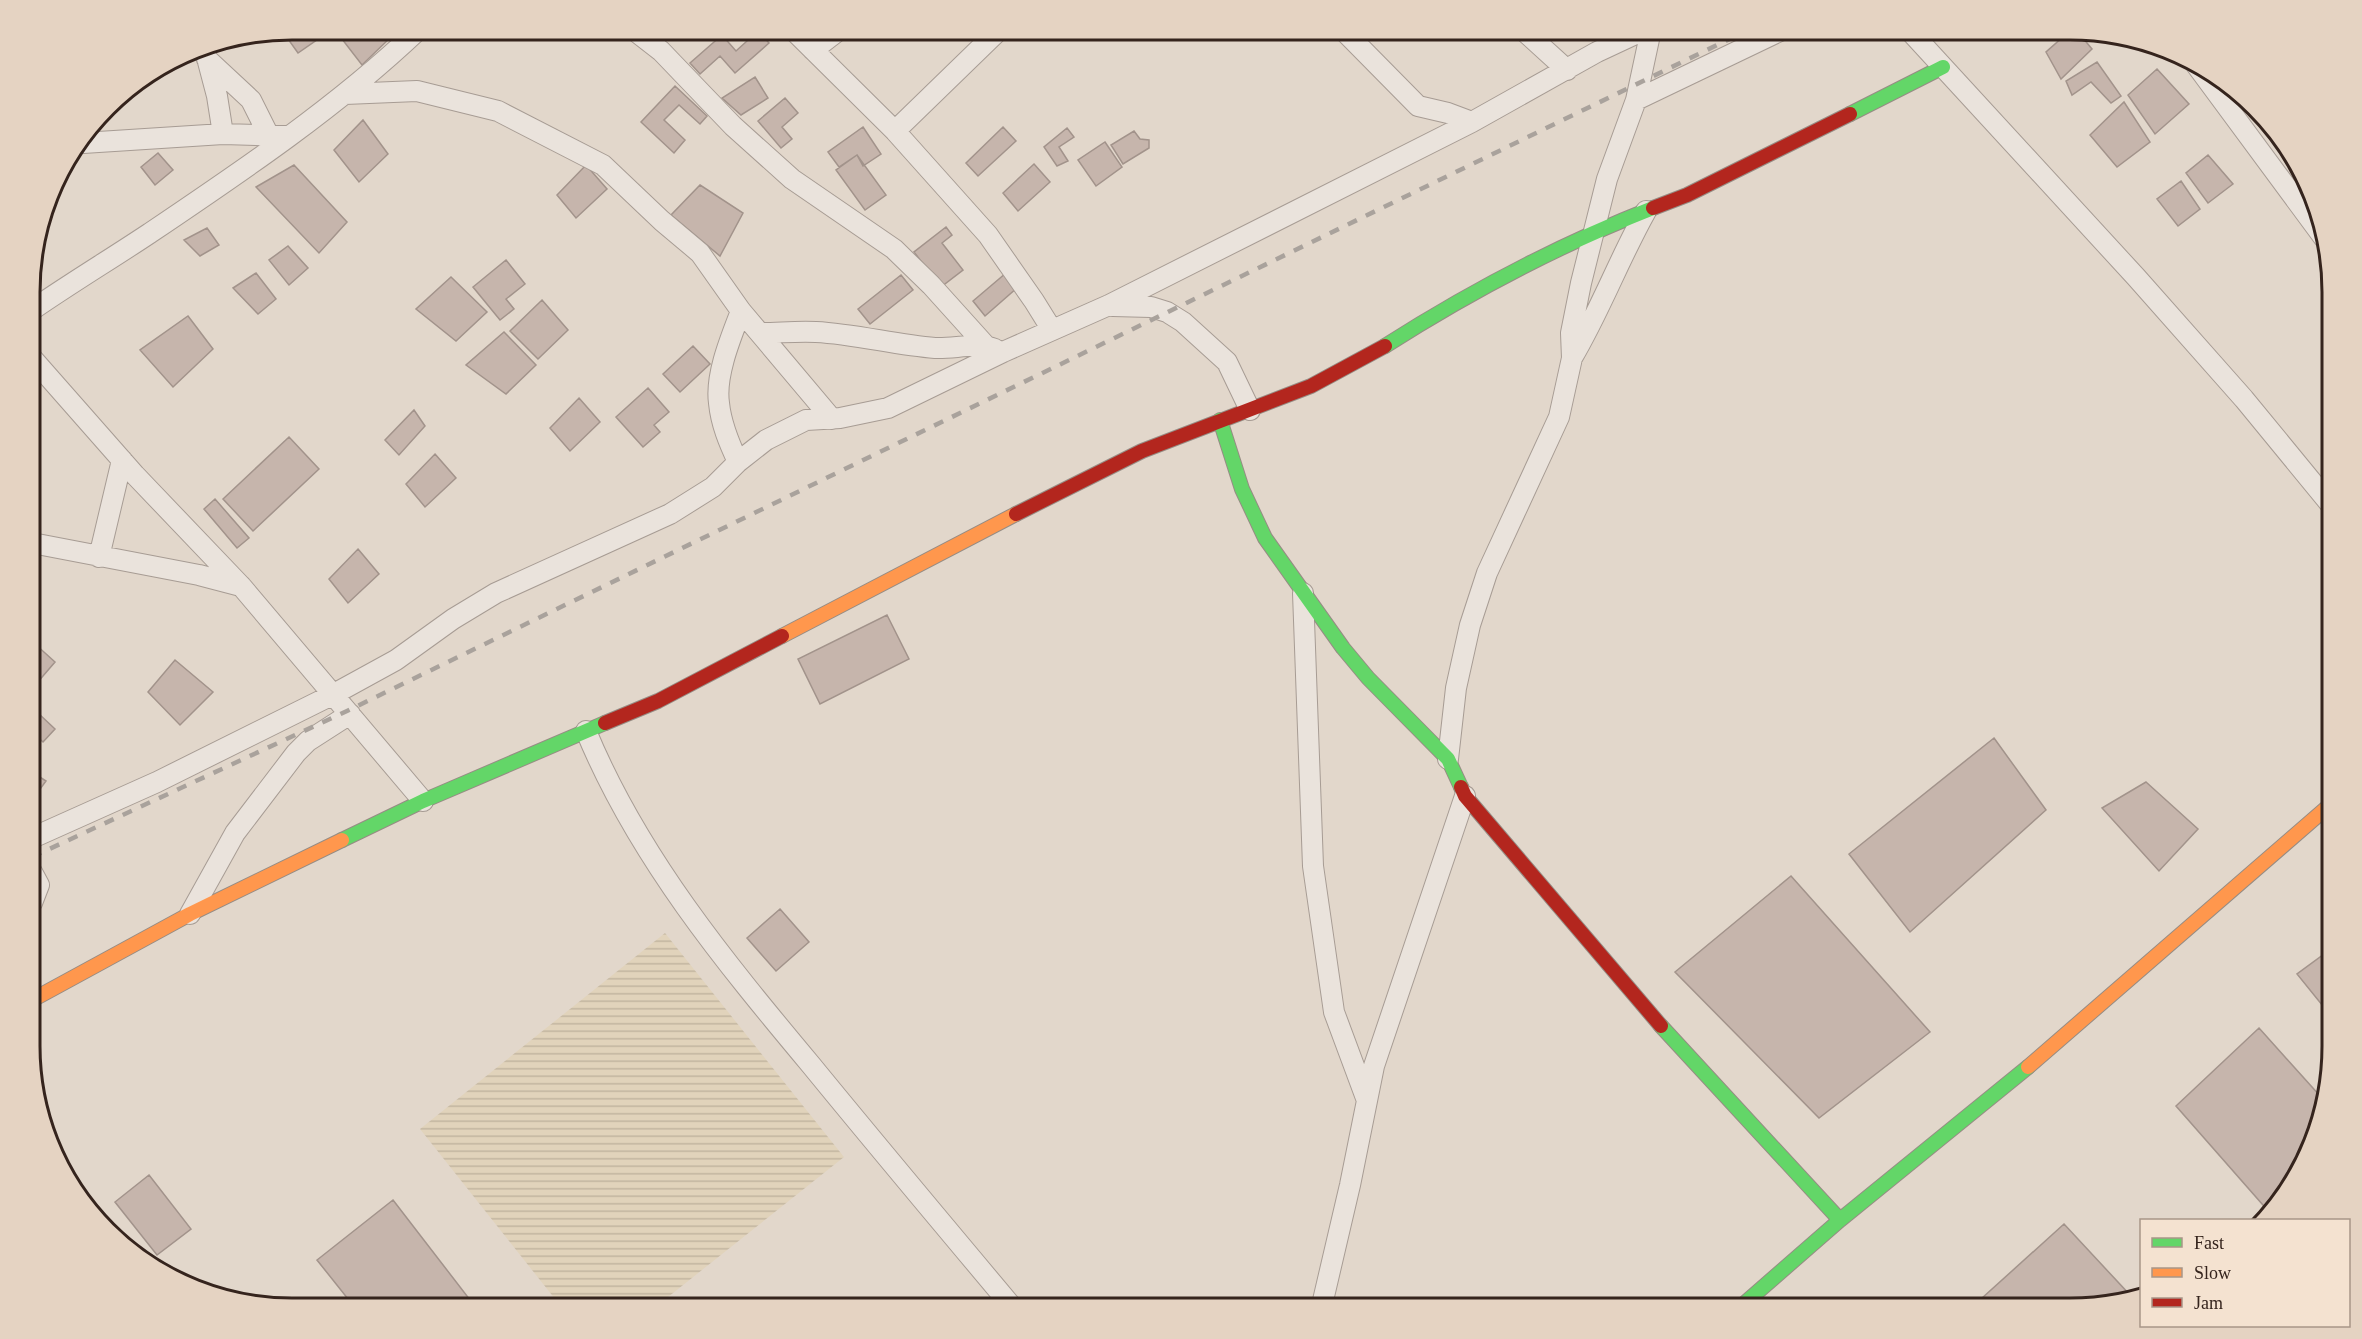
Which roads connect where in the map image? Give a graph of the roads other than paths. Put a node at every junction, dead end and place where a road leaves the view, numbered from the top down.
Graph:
1 (407, 40) edge
2 (647, 40) edge
3 (660, 40) edge
4 (803, 40) edge
5 (826, 40) edge
6 (989, 40) edge
7 (1353, 40) edge
8 (1534, 40) edge
9 (1623, 40) edge
10 (1649, 40) edge
11 (1761, 40) edge
12 (1918, 40) edge
13 (813, 50) junction
14 (661, 51) junction
15 (205, 56) edge
16 (207, 56) edge
17 (1943, 67) junction
18 (1567, 70) junction
19 (2212, 84) edge
20 (345, 94) junction
21 (1636, 100) junction
22 (1472, 123) junction
23 (895, 131) junction
24 (223, 134) junction
25 (278, 136) junction
26 (90, 143) edge
27 (2304, 200) edge
28 (1646, 211) junction
29 (1593, 232) junction
30 (40, 305) edge
31 (1109, 305) junction
32 (741, 311) junction
33 (1052, 330) junction
34 (760, 333) junction
35 (995, 349) junction
36 (1572, 358) junction
37 (40, 367) edge
38 (1250, 410) junction
39 (832, 419) junction
40 (1220, 420) junction
41 (122, 460) junction
42 (738, 462) junction
43 (2322, 495) edge
44 (40, 545) edge
45 (99, 557) junction
46 (242, 587) junction
47 (1303, 593) junction
48 (334, 694) junction
49 (350, 714) junction
50 (586, 731) junction
51 (1448, 759) junction
52 (1465, 796) junction
53 (423, 801) junction
54 (2322, 812) edge
55 (40, 834) edge
56 (190, 914) junction
57 (40, 996) edge
58 (1366, 1098) junction
59 (1840, 1220) junction
60 (1005, 1298) edge
61 (1324, 1298) edge
62 (1751, 1298) edge

1 - 20 street
2 - 14 street
3 - 14 street
4 - 13 street
5 - 13 street
6 - 23 street
7 - 22 street
8 - 18 street
9 - 18 street
10 - 21 street
11 - 21 street
12 - 17 street
13 - 23 street
14 - 35 street
15 - 24 street
16 - 25 street
17 - 28 street
17 - 43 street
18 - 22 street
19 - 27 street
20 - 25 street
20 - 32 street
21 - 29 street
22 - 31 street
23 - 33 street
24 - 25 street
24 - 26 street
25 - 30 street
28 - 29 street
28 - 36 street
29 - 36 street
29 - 38 street
31 - 33 street
31 - 38 street
32 - 34 street
32 - 42 street
33 - 35 street
34 - 35 street
34 - 39 street
35 - 39 street
36 - 51 street
37 - 41 street
38 - 40 street
39 - 42 street
40 - 47 street
40 - 50 street
41 - 45 street
41 - 46 street
42 - 48 street
44 - 45 street
45 - 46 street
46 - 48 street
47 - 51 street
47 - 58 street
48 - 49 street
48 - 55 street
49 - 53 street
49 - 56 street
50 - 53 street
50 - 60 street
51 - 52 street
52 - 58 street
52 - 59 street
53 - 56 street
54 - 59 street
56 - 57 street
58 - 61 street
59 - 62 street

